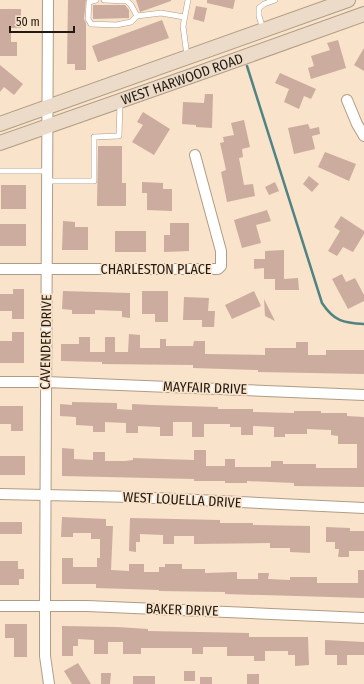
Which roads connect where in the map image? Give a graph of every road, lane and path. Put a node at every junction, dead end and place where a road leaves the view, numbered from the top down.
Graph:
1 (48, 0) edge
2 (96, 0) edge
3 (104, 0) edge
4 (188, 0) edge
5 (275, 0) edge
6 (348, 0) edge
7 (364, 14) edge
8 (137, 16) junction
9 (184, 17) junction
10 (263, 30) junction
11 (187, 57) junction
12 (347, 100) dead end
13 (120, 101) junction
14 (49, 107) junction
15 (0, 124) edge
16 (48, 125) junction
17 (364, 136) edge
18 (0, 142) edge
19 (195, 155) dead end
20 (48, 170) junction
21 (0, 171) edge
22 (48, 181) junction
23 (0, 269) edge
24 (47, 269) junction
25 (0, 382) edge
26 (46, 382) junction
27 (364, 395) edge
28 (0, 494) edge
29 (45, 495) junction
30 (364, 508) edge
31 (0, 606) edge
32 (45, 606) junction
33 (364, 618) edge
34 (49, 684) edge

1 - 14 street, CAVENDER DRIVE
2 - 8 lane
3 - 8 lane
4 - 9 lane
5 - 10 lane
6 - 10 main road, WEST HARWOOD ROAD
7 - 13 main road, WEST HARWOOD ROAD
8 - 9 lane
9 - 11 lane
10 - 11 main road, WEST HARWOOD ROAD
11 - 14 main road, WEST HARWOOD ROAD
12 - 17 street
13 - 16 main road, WEST HARWOOD ROAD
13 - 22 lane
14 - 15 main road, WEST HARWOOD ROAD
14 - 16 street, CAVENDER DRIVE
16 - 18 main road, WEST HARWOOD ROAD
16 - 20 street, CAVENDER DRIVE
19 - 24 street, CHARLESTON PLACE
20 - 21 lane
20 - 22 street, CAVENDER DRIVE
22 - 24 street, CAVENDER DRIVE
23 - 24 street
24 - 26 street, CAVENDER DRIVE
25 - 26 street, MAYFAIR DRIVE
26 - 27 street, MAYFAIR DRIVE
26 - 29 street, CAVENDER DRIVE
28 - 29 street, WEST LOUELLA DRIVE
29 - 30 street, WEST LOUELLA DRIVE
29 - 32 street, CAVENDER DRIVE
31 - 32 street, BAKER DRIVE
32 - 33 street, BAKER DRIVE
32 - 34 street, CAVENDER DRIVE

